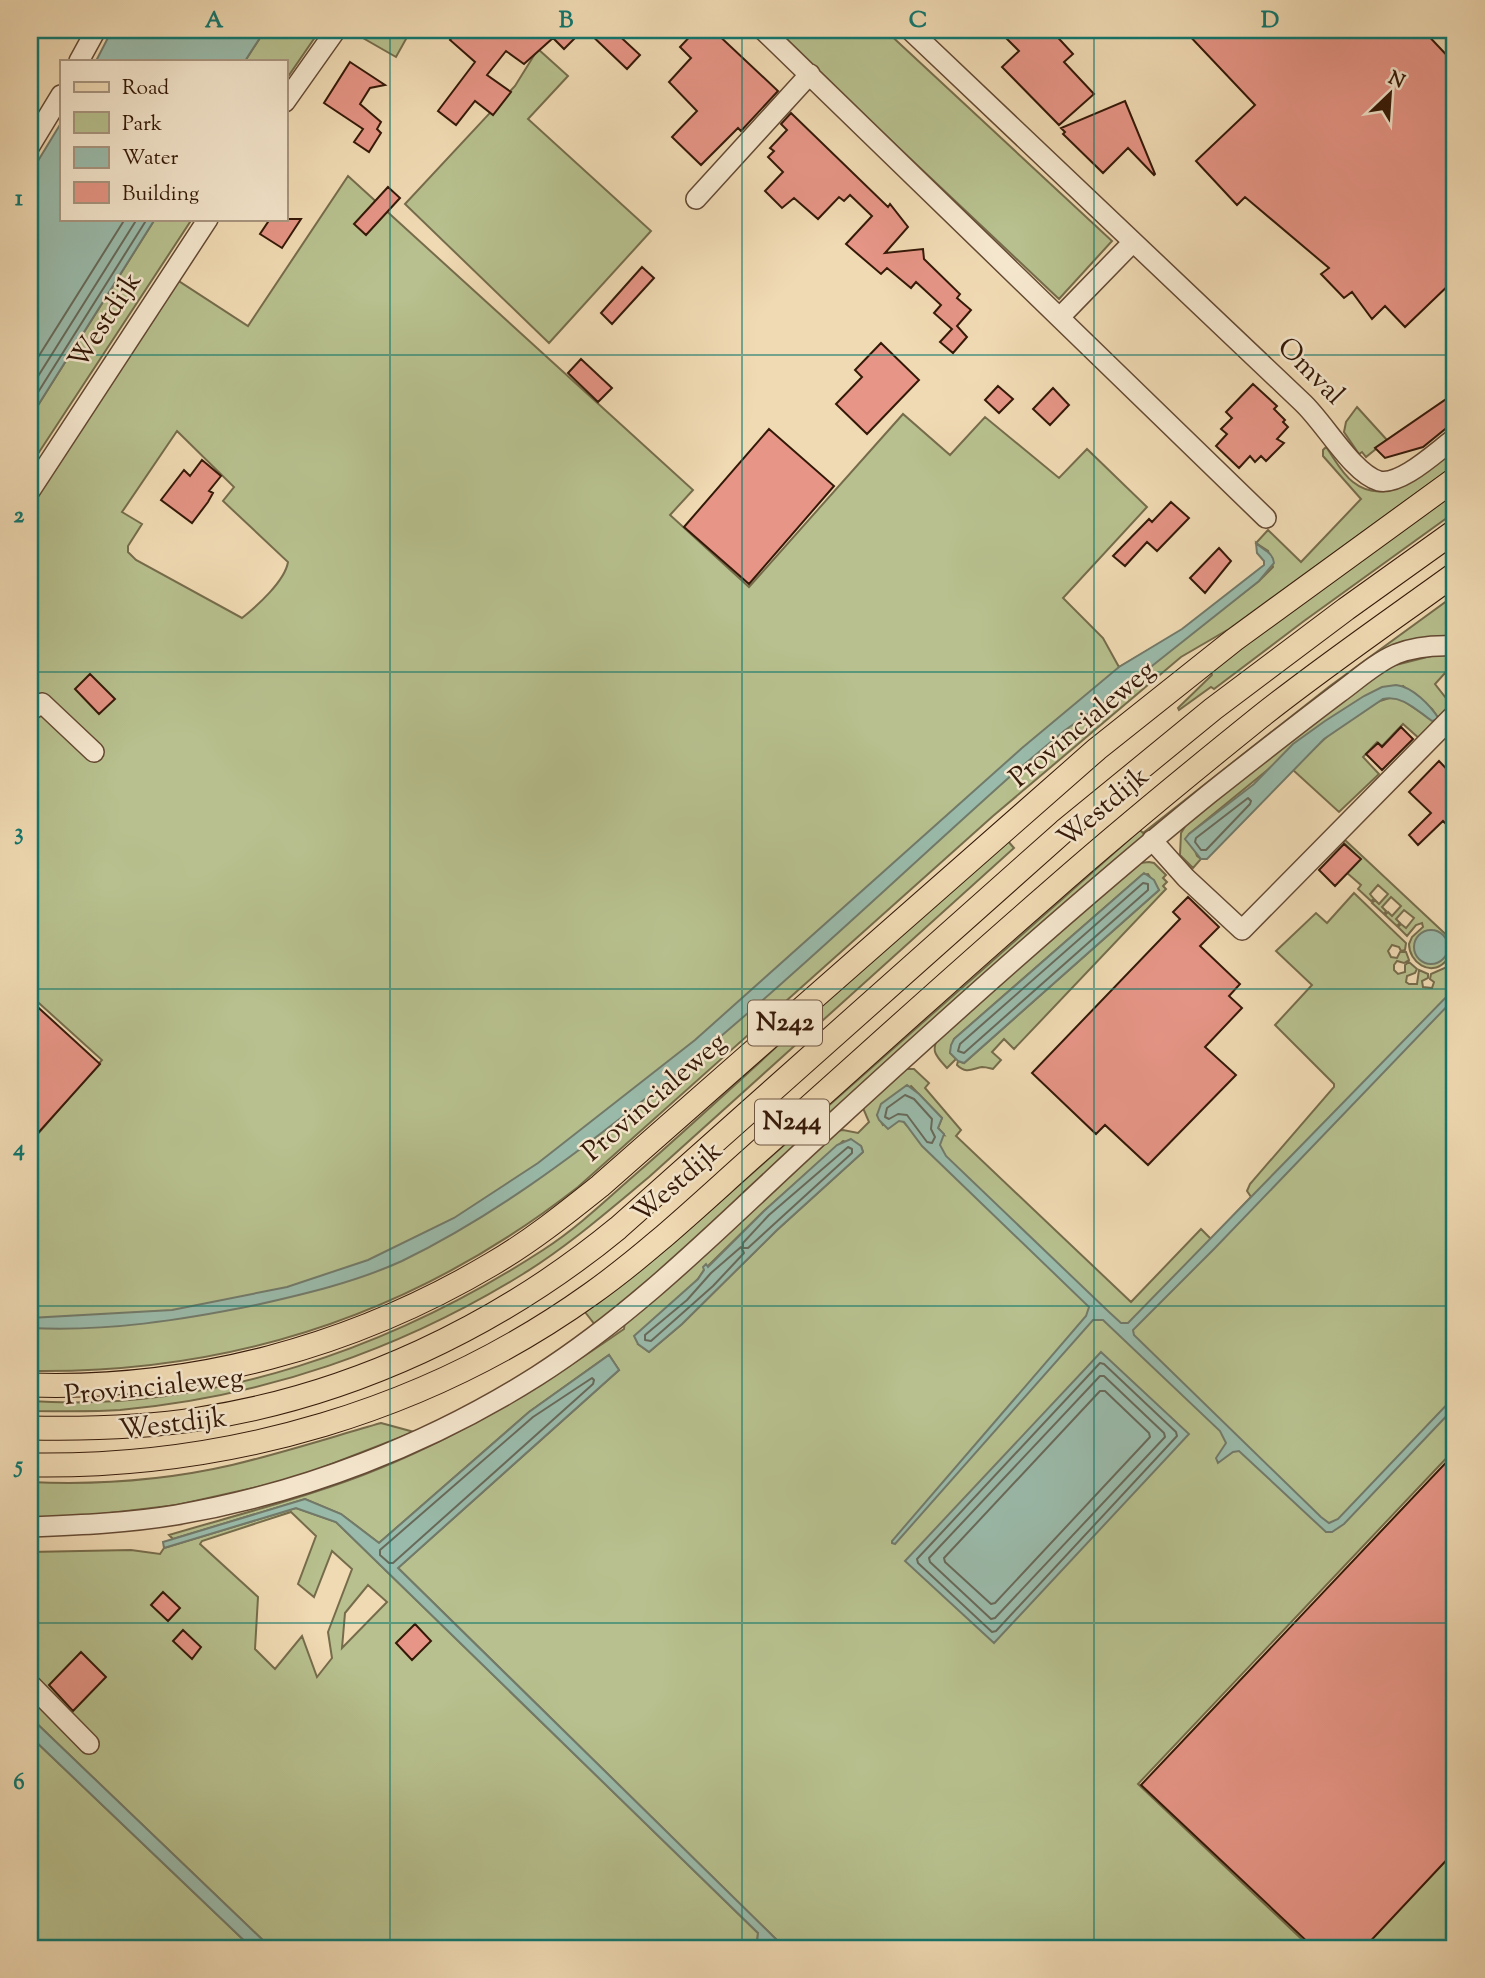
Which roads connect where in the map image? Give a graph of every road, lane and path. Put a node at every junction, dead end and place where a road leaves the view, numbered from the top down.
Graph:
1 (96, 30) edge
2 (336, 30) edge
3 (763, 30) edge
4 (910, 30) edge
5 (80, 60) edge
6 (810, 75) junction
7 (60, 96) edge
8 (287, 99) edge
9 (30, 146) edge
10 (696, 199) dead end
11 (207, 220) edge
12 (1132, 243) junction
13 (1061, 316) junction
14 (1455, 438) edge
15 (1455, 479) edge
16 (30, 491) edge
17 (1266, 518) dead end
18 (1455, 531) edge
19 (1455, 574) edge
20 (1455, 646) edge
21 (30, 711) edge
22 (1455, 714) edge
23 (94, 752) dead end
24 (1152, 840) junction
25 (30, 1385) edge
26 (30, 1428) edge
27 (30, 1465) edge
28 (30, 1527) edge
29 (30, 1684) edge
30 (89, 1744) dead end

1 - 5 street
2 - 8 street
3 - 6 street
4 - 12 street, Omval
6 - 10 street
6 - 13 street
7 - 9 street
11 - 16 street, Westdijk
12 - 13 street
12 - 14 street, Omval
13 - 17 street
15 - 25 main road, Provincialeweg / N242
18 - 26 main road, Provincialeweg / N242
19 - 27 main road, Westdijk / N244
20 - 24 street, Westdijk
21 - 23 street
22 - 24 street
24 - 28 street, Westdijk
29 - 30 street

